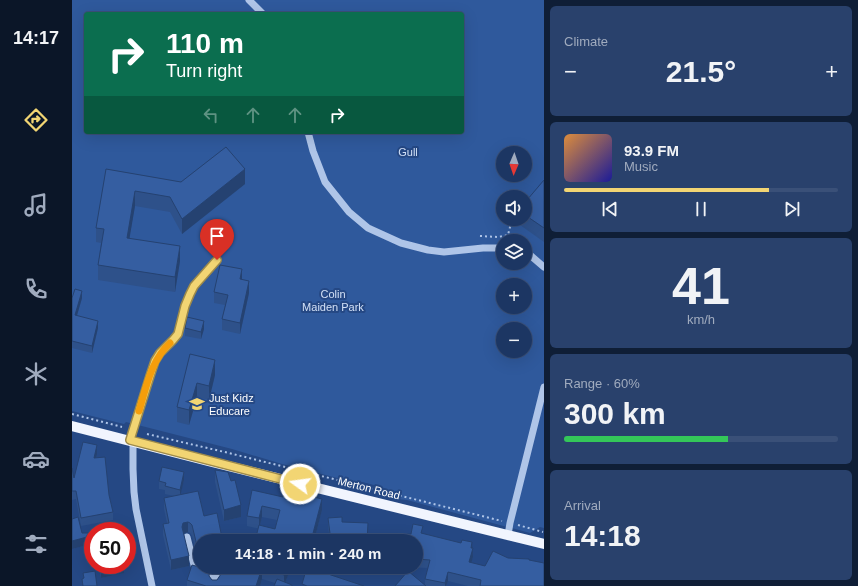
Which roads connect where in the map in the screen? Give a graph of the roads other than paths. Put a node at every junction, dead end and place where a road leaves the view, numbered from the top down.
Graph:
1 (249, 0) edge
2 (261, 12) edge
3 (309, 134) edge
4 (496, 248) edge
5 (532, 257) edge
6 (217, 260) dead end
7 (544, 267) edge
8 (544, 387) edge
9 (72, 426) edge
10 (132, 441) junction
11 (508, 535) junction
12 (187, 537) dead end
13 (544, 544) edge
14 (217, 574) edge
15 (216, 578) junction
16 (152, 586) edge
17 (214, 586) edge

1 - 2 street
3 - 4 street
5 - 7 street
6 - 10 street
8 - 11 street
9 - 10 main road, Merton Road
10 - 11 main road, Merton Road
10 - 16 street
11 - 13 main road, Merton Road
12 - 15 street
14 - 15 street
15 - 17 street

